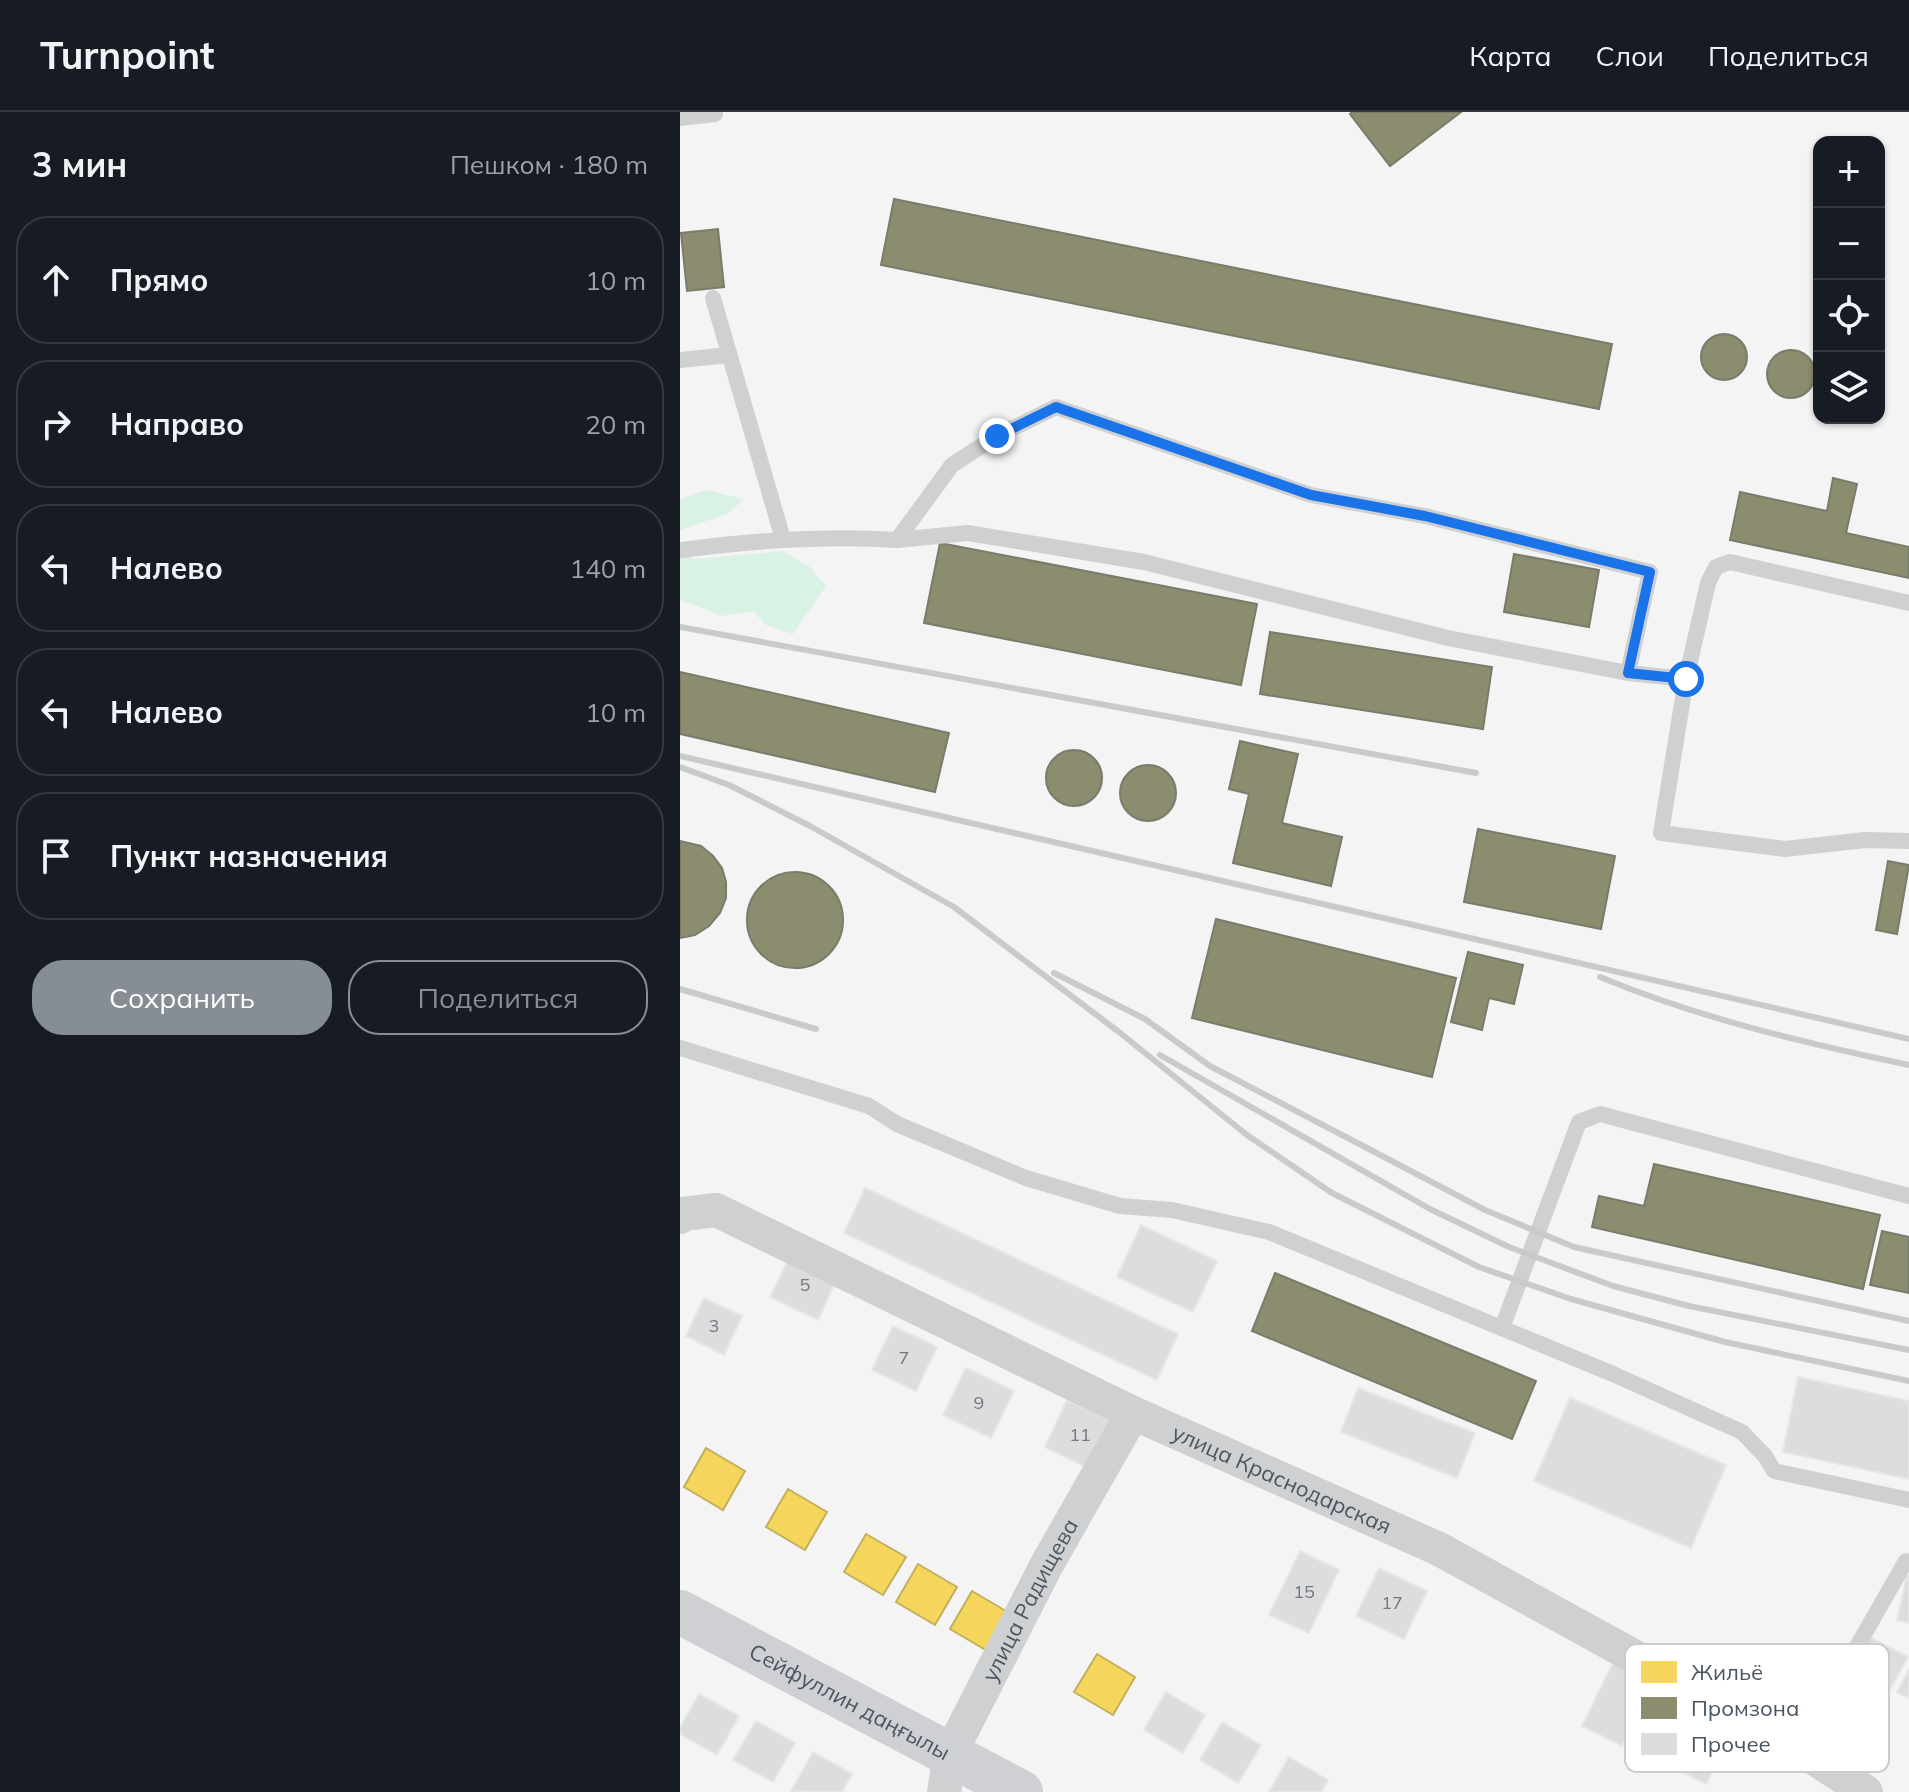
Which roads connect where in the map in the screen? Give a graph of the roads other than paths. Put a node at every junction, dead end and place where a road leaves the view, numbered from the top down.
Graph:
1 (715, 114) dead end
2 (680, 118) edge
3 (713, 298) dead end
4 (729, 355) junction
5 (680, 360) edge
6 (783, 539) junction
7 (897, 540) junction
8 (680, 550) edge
9 (1909, 603) edge
10 (1628, 673) junction
11 (1686, 679) junction
12 (1909, 841) edge
13 (680, 1048) edge
14 (1909, 1196) edge
15 (680, 1217) edge
16 (1502, 1328) junction
17 (1133, 1413) junction
18 (1909, 1500) edge
19 (1909, 1562) edge
20 (680, 1612) edge
21 (1858, 1644) edge
22 (1625, 1651) edge
23 (1835, 1772) edge
24 (947, 1773) edge
25 (1021, 1792) edge
26 (1866, 1792) edge

1 - 2 lane
3 - 4 lane
4 - 5 lane
4 - 6 lane
6 - 7 lane
6 - 8 lane
7 - 10 lane
7 - 10 lane
9 - 11 lane
10 - 11 lane
11 - 12 lane
13 - 16 lane
14 - 16 lane
15 - 17 street, улица Краснодарская
16 - 18 lane
17 - 22 street, улица Краснодарская
17 - 24 street, улица Радищева
19 - 21 lane
20 - 24 main road, Сейфуллин даңғылы
23 - 26 street, улица Краснодарская
24 - 25 main road, Сейфуллин даңғылы

